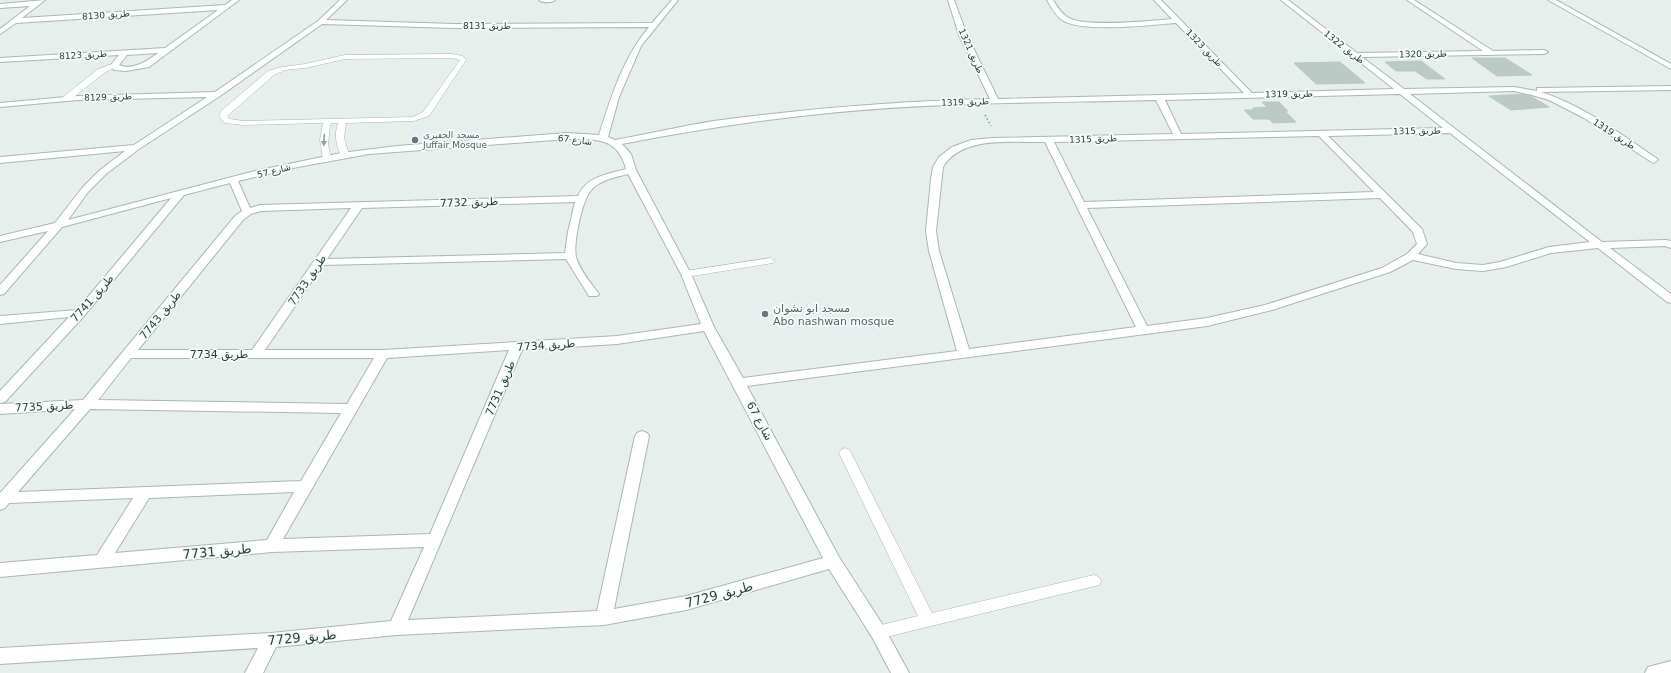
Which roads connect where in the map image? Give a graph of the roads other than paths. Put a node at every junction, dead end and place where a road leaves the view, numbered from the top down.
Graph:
1 (208, 0) edge
2 (236, 0) edge
3 (344, 0) edge
4 (542, 0) edge
5 (552, 0) edge
6 (675, 0) edge
7 (951, 0) edge
8 (1050, 0) edge
9 (1157, 0) edge
10 (1284, 0) edge
11 (1410, 0) edge
12 (1551, 0) edge
13 (40, 2) edge
14 (0, 6) edge
15 (227, 7) junction
16 (197, 9) junction
17 (14, 21) junction
18 (1178, 21) junction
19 (320, 22) junction
20 (653, 25) junction
21 (0, 32) edge
22 (167, 50) junction
23 (125, 52) junction
24 (1544, 52) dead end
25 (1492, 53) junction
26 (1354, 56) junction
27 (0, 60) edge
28 (115, 65) junction
29 (1671, 67) edge
30 (1671, 88) edge
31 (1528, 91) junction
32 (1404, 92) junction
33 (217, 94) junction
34 (1250, 95) junction
35 (1159, 97) junction
36 (66, 99) junction
37 (994, 100) junction
38 (0, 105) edge
39 (328, 121) junction
40 (343, 121) junction
41 (1450, 130) junction
42 (1320, 133) junction
43 (1178, 136) junction
44 (554, 138) junction
45 (603, 138) junction
46 (1048, 140) junction
47 (614, 143) junction
48 (136, 147) junction
49 (345, 155) junction
50 (327, 159) junction
51 (0, 160) edge
52 (1653, 160) dead end
53 (630, 167) junction
54 (233, 180) junction
55 (180, 194) junction
56 (1382, 195) junction
57 (581, 199) junction
58 (1081, 205) junction
59 (358, 206) junction
60 (247, 212) junction
61 (58, 226) junction
62 (0, 239) edge
63 (1669, 243) edge
64 (1600, 245) junction
65 (571, 256) junction
66 (1411, 256) junction
67 (770, 260) dead end
68 (318, 262) junction
69 (686, 274) junction
70 (0, 292) edge
71 (593, 294) dead end
72 (1671, 300) edge
73 (80, 313) junction
74 (1, 321) edge
75 (708, 327) junction
76 (1144, 331) junction
77 (517, 347) junction
78 (128, 354) junction
79 (256, 354) junction
80 (383, 354) junction
81 (964, 354) junction
82 (739, 383) junction
83 (0, 399) edge
84 (87, 404) junction
85 (0, 409) edge
86 (350, 409) junction
87 (642, 436) dead end
88 (845, 453) dead end
89 (305, 486) junction
90 (145, 492) junction
91 (4, 494) edge
92 (435, 540) junction
93 (272, 546) junction
94 (102, 561) junction
95 (833, 562) junction
96 (0, 570) edge
97 (1094, 581) dead end
98 (604, 618) junction
99 (928, 620) junction
100 (396, 628) junction
101 (878, 632) junction
102 (271, 640) junction
103 (0, 656) edge
104 (1671, 669) edge
105 (254, 673) edge
106 (900, 673) edge
107 (1654, 673) edge

1 - 16 street
2 - 15 street
3 - 19 street
4 - 5 street
6 - 20 street
7 - 37 street, طريق 1321
8 - 18 street
9 - 18 street, طريق 1323
10 - 26 street, طريق 1322
11 - 25 street
12 - 29 street
13 - 14 street
13 - 17 street
15 - 16 street, طريق 8130
15 - 22 street
16 - 17 street, طريق 8130
17 - 21 street
18 - 34 street, طريق 1323
19 - 20 street, طريق 8131
19 - 33 street
20 - 45 street
22 - 23 street, طريق 8123
22 - 28 street
23 - 27 street, طريق 8123
23 - 28 street
24 - 25 street, طريق 1320
25 - 26 street, طريق 1320
26 - 32 street, طريق 1322
28 - 36 lane
30 - 31 street
31 - 32 street, طريق 1319
31 - 52 street, طريق 1319
32 - 34 street, طريق 1319
32 - 41 street, طريق 1322
33 - 36 street, طريق 8129
33 - 48 street
34 - 35 street, طريق 1319
35 - 37 street, طريق 1319
35 - 43 street
36 - 38 street, طريق 8129
37 - 47 street, طريق 1319
39 - 40 lane
39 - 40 lane
39 -> 50 lane
40 - 49 lane
41 - 42 street, طريق 1315
41 - 64 street, طريق 1322
42 - 43 street, طريق 1315
42 - 56 street
43 - 46 street, طريق 1315
44 - 45 street, شارع 67
44 - 49 street, شارع 57
44 - 53 street, شارع 67
45 - 47 street, شارع 67
46 - 58 street
46 - 81 street, طريق 1315
47 - 53 street, شارع 67
48 - 51 street
48 - 61 street
49 - 50 street, شارع 57
50 - 54 street, شارع 57
53 - 57 street
53 - 69 street, شارع 67
54 - 55 street, شارع 57
54 - 60 street
55 - 61 street, شارع 57
55 - 73 street, طريق 7741
56 - 58 street
56 - 66 street
57 - 59 street, طريق 7732
57 - 65 street
58 - 76 street
59 - 60 street
59 - 68 street, طريق 7733
60 - 78 street, طريق 7743
61 - 62 street, شارع 57
61 - 70 street
63 - 64 street
64 - 66 street
64 - 72 street, طريق 1322
65 - 68 street
65 - 71 street
66 - 76 street
67 - 69 lane
68 - 79 street, طريق 7733
69 - 75 street, شارع 67
73 - 74 street
73 - 83 street, طريق 7741
75 - 77 street, طريق 7734
75 - 82 street, شارع 67
76 - 81 street
77 - 80 street, طريق 7734
77 - 92 street, طريق 7731
78 - 79 street, طريق 7734
78 - 84 street, طريق 7743
79 - 80 street, طريق 7734
80 - 86 street
81 - 82 street
82 - 95 street, شارع 67
84 - 85 street, طريق 7735
84 - 86 street, طريق 7735
84 - 91 street, طريق 7743
86 - 89 street
87 - 98 street
88 - 99 lane
89 - 90 street
89 - 93 street
90 - 91 street
90 - 94 street
92 - 93 street, طريق 7731
92 - 100 street, طريق 7731
93 - 94 street, طريق 7731
94 - 96 street, طريق 7731
95 - 98 street, طريق 7729
95 - 101 street, شارع 67
97 - 99 lane
98 - 100 street, طريق 7729
99 - 101 lane
100 - 102 street, طريق 7729
101 - 106 street, شارع 67
102 - 103 street, طريق 7729
102 - 105 street
104 - 107 street

